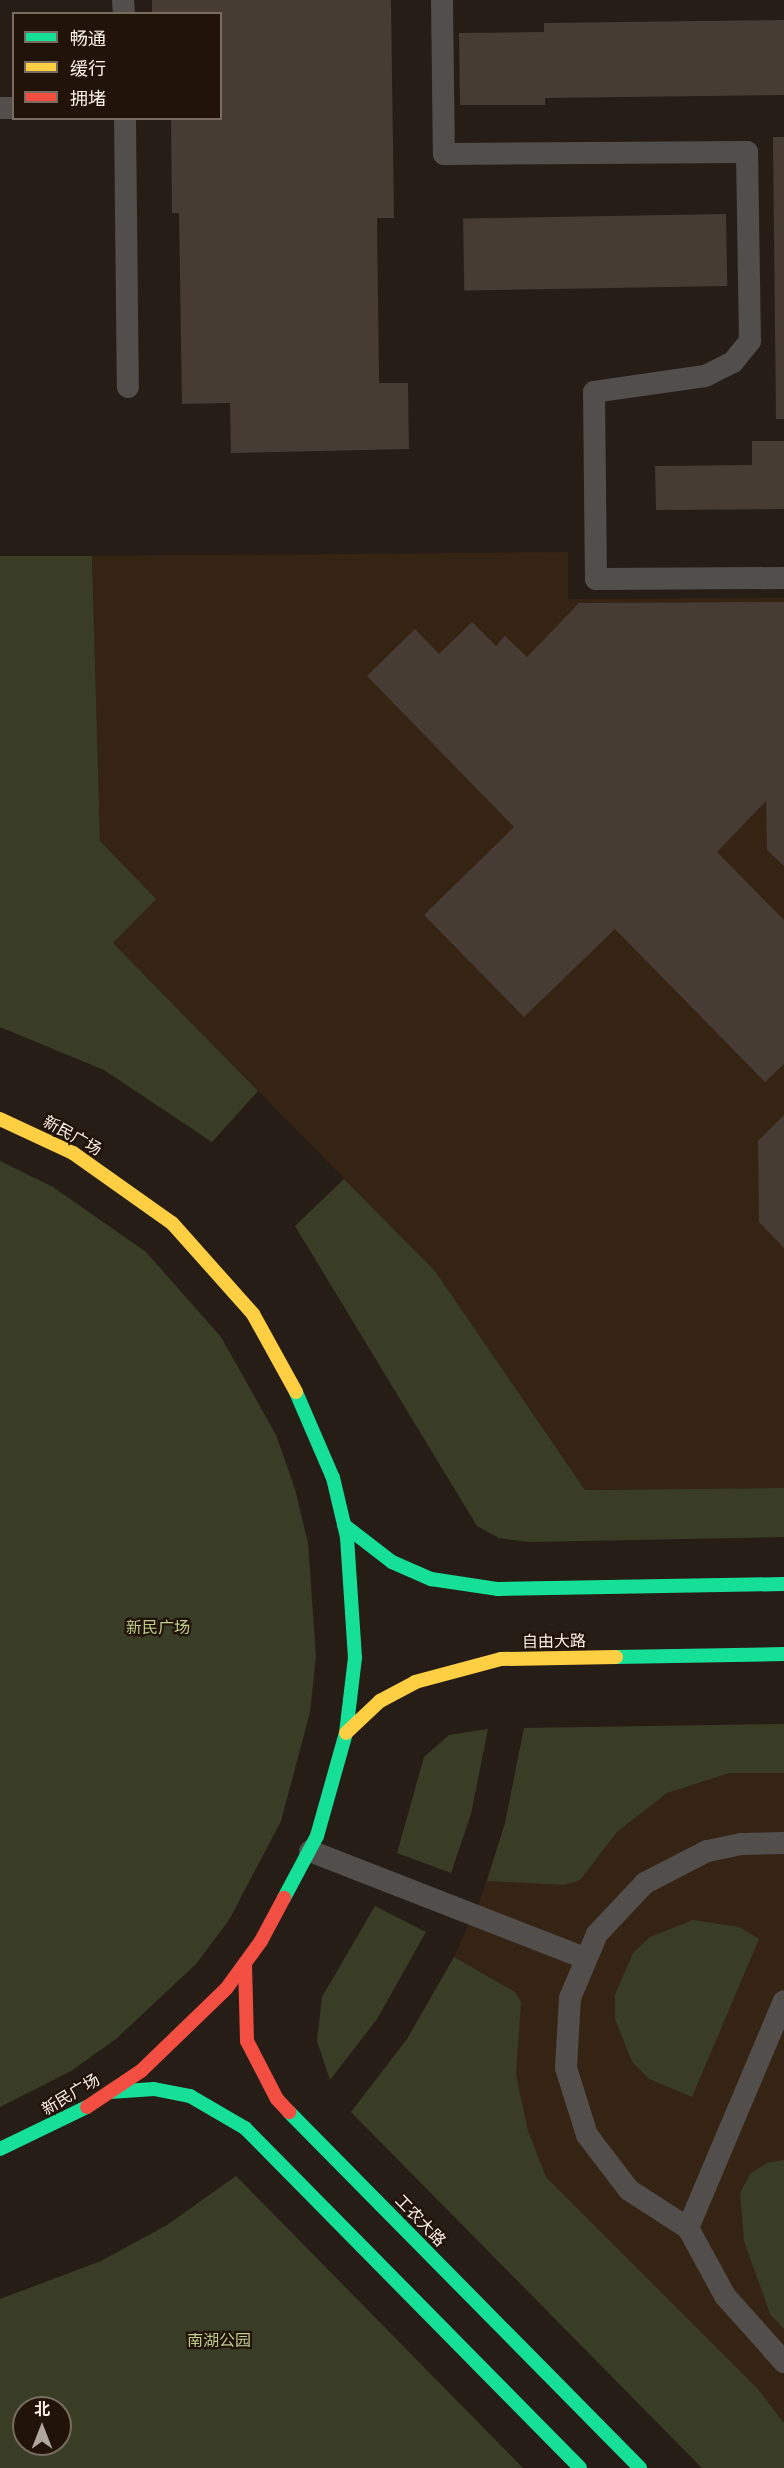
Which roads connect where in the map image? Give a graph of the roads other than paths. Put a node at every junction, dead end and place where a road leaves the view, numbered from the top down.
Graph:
1 (442, 0) edge
2 (125, 120) edge
3 (128, 387) dead end
4 (784, 578) edge
5 (0, 1119) edge
6 (344, 1525) junction
7 (784, 1584) edge
8 (784, 1654) edge
9 (346, 1733) junction
10 (784, 1844) edge
11 (310, 1851) junction
12 (584, 1958) junction
13 (245, 1964) junction
14 (784, 2001) edge
15 (110, 2092) junction
16 (0, 2149) edge
17 (688, 2228) junction
18 (784, 2362) edge
19 (580, 2468) edge
20 (639, 2468) edge

1 - 4 lane
2 - 3 lane
5 - 6 main road, 新民广场
6 - 7 main road
6 - 9 main road, 新民广场
8 - 9 main road, 自由大路
9 - 11 main road, 新民广场
10 - 12 lane
11 - 12 lane
11 - 13 main road, 新民广场
12 - 17 lane
13 - 15 main road, 新民广场
13 - 20 main road, 工农大路
14 - 17 lane
15 - 16 main road, 新民广场
15 - 19 main road
17 - 18 lane

